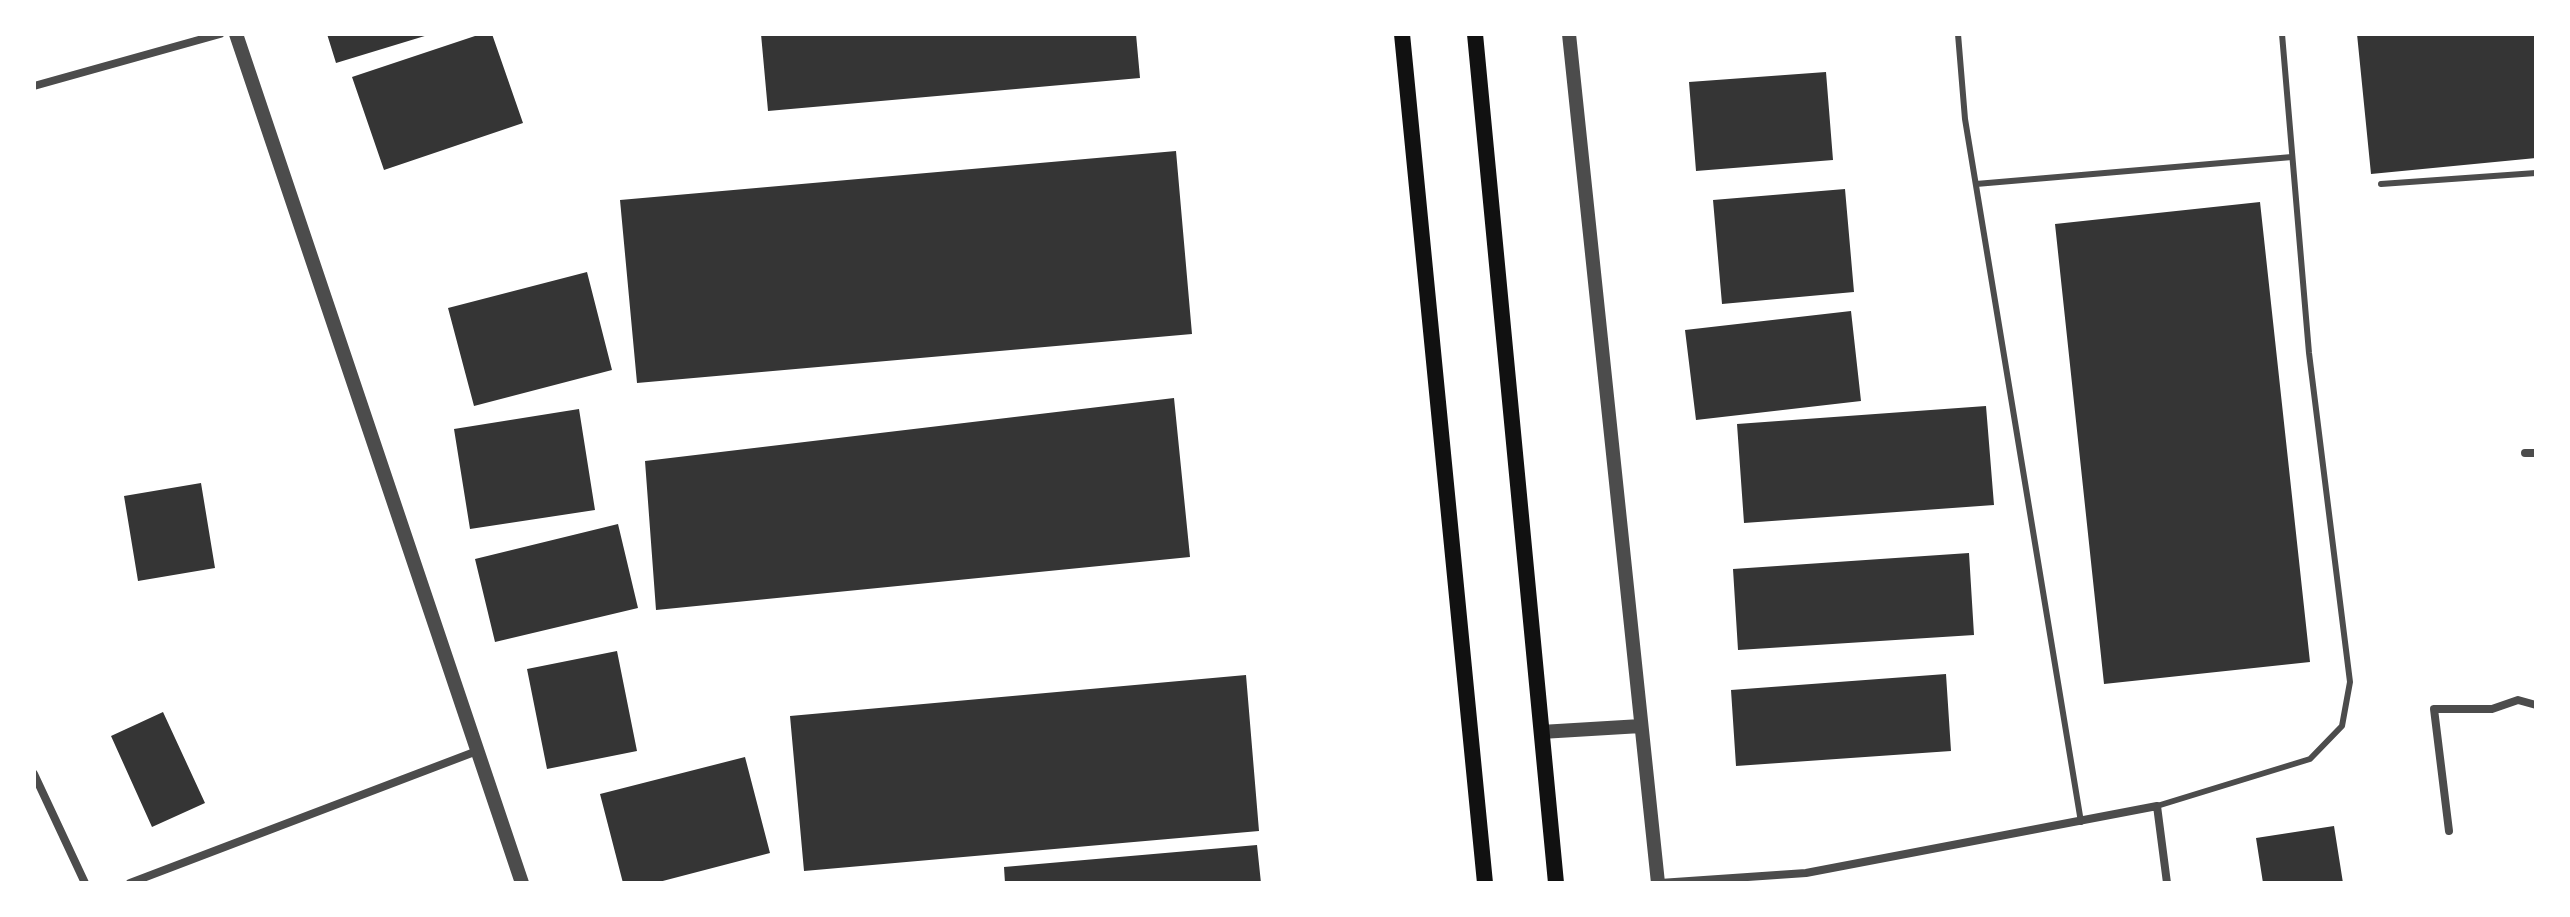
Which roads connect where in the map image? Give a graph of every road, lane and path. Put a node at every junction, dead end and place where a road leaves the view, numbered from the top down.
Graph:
1 (220, 34) edge
2 (236, 34) edge
3 (1402, 34) edge
4 (1475, 34) edge
5 (1569, 34) edge
6 (1958, 34) edge
7 (2282, 34) edge
8 (34, 86) edge
9 (2292, 157) junction
10 (2536, 173) edge
11 (1976, 184) junction
12 (2381, 184) dead end
13 (2525, 453) dead end
14 (2536, 453) edge
15 (2536, 705) edge
16 (1641, 726) junction
17 (1541, 732) junction
18 (477, 751) junction
19 (34, 774) edge
20 (2157, 806) junction
21 (2081, 822) junction
22 (2449, 831) dead end
23 (85, 883) edge
24 (130, 883) edge
25 (522, 883) edge
26 (1485, 883) edge
27 (1556, 883) edge
28 (1659, 883) edge
29 (2167, 883) edge

1 - 8 street
2 - 18 street
3 - 26 main road
4 - 17 main road
5 - 16 street
6 - 11 lane
7 - 9 lane
9 - 11 lane
9 - 20 lane
10 - 12 lane
11 - 21 lane
13 - 14 street
15 - 22 street
16 - 17 street
16 - 28 street
17 - 27 main road
18 - 24 street
18 - 25 street
19 - 23 street
20 - 21 street
20 - 29 street
21 - 28 street

